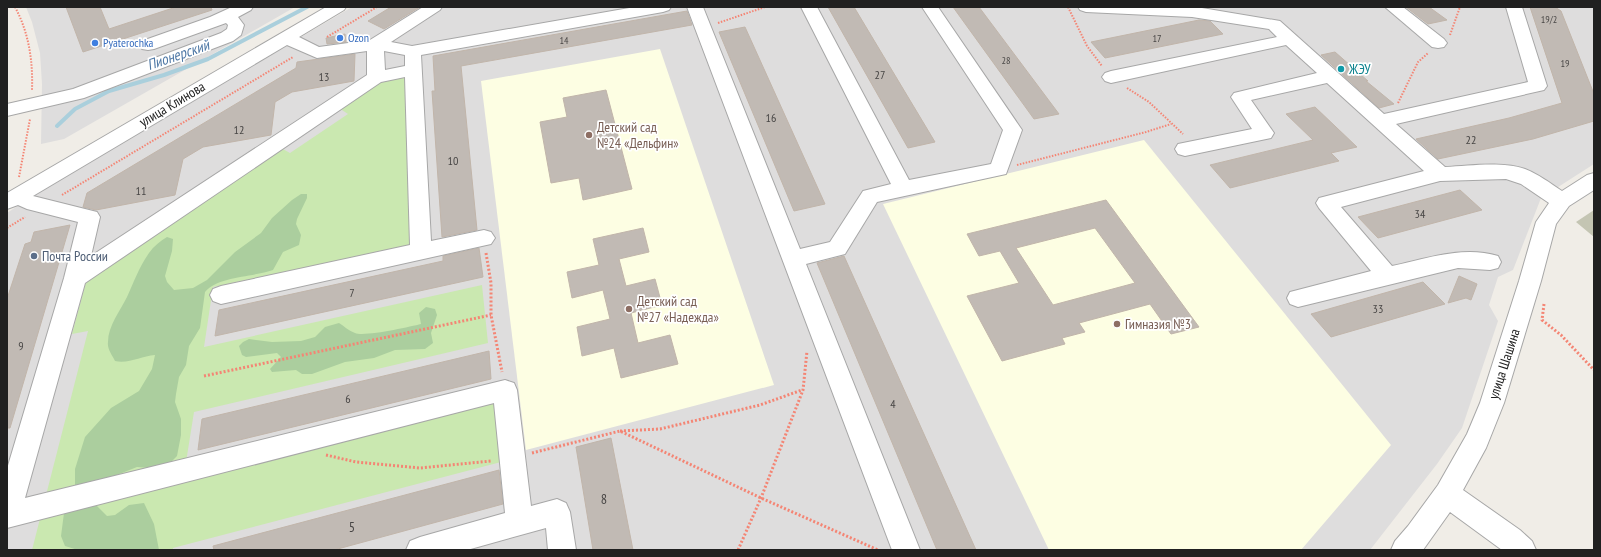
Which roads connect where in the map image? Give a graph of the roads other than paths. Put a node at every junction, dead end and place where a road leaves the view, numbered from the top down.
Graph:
1 (245, 7) edge
2 (338, 7) edge
3 (434, 7) edge
4 (663, 7) edge
5 (695, 7) edge
6 (809, 7) edge
7 (930, 7) edge
8 (1086, 7) edge
9 (1393, 7) edge
10 (1514, 7) edge
11 (1189, 10) edge
12 (229, 16) junction
13 (285, 37) junction
14 (1290, 39) junction
15 (1438, 43) road end
16 (375, 44) junction
17 (148, 45) dead end
18 (413, 61) junction
19 (1331, 76) junction
20 (376, 77) junction
21 (1111, 77) dead end
22 (7, 110) edge
23 (1380, 121) junction
24 (1185, 149) dead end
25 (1440, 174) junction
26 (1594, 180) edge
27 (903, 188) junction
28 (13, 198) edge
29 (1562, 201) junction
30 (484, 238) road end
31 (421, 251) junction
32 (793, 259) junction
33 (1490, 262) dead end
34 (1387, 276) junction
35 (75, 278) junction
36 (221, 295) dead end
37 (1298, 298) dead end
38 (1447, 494) junction
39 (7, 515) edge
40 (520, 522) junction
41 (420, 550) edge
42 (562, 550) edge
43 (906, 550) edge
44 (1405, 550) edge
45 (1522, 550) edge

1 - 12 street
2 - 13 street, улица Клинова
3 - 16 street
4 - 18 street
5 - 32 street
6 - 27 street
7 - 27 street
8 - 11 street
9 - 15 street
10 - 23 street
11 - 14 street
12 - 17 street
12 - 22 street
13 - 16 street
13 - 28 street, улица Клинова
14 - 19 street
14 - 21 street
16 - 18 street
16 - 20 street
18 - 20 street
18 - 31 street
19 - 23 street
19 - 24 street
20 - 35 street
23 - 25 street
25 - 29 street
25 - 34 street
26 - 29 street, улица Шашина
27 - 32 street
28 - 35 street
29 - 38 street, улица Шашина
30 - 31 street
31 - 36 street
32 - 43 street
33 - 34 street
34 - 37 street
35 - 39 street
38 - 44 street, улица Шашина
38 - 45 street
39 - 40 street
40 - 41 street
40 - 42 street

